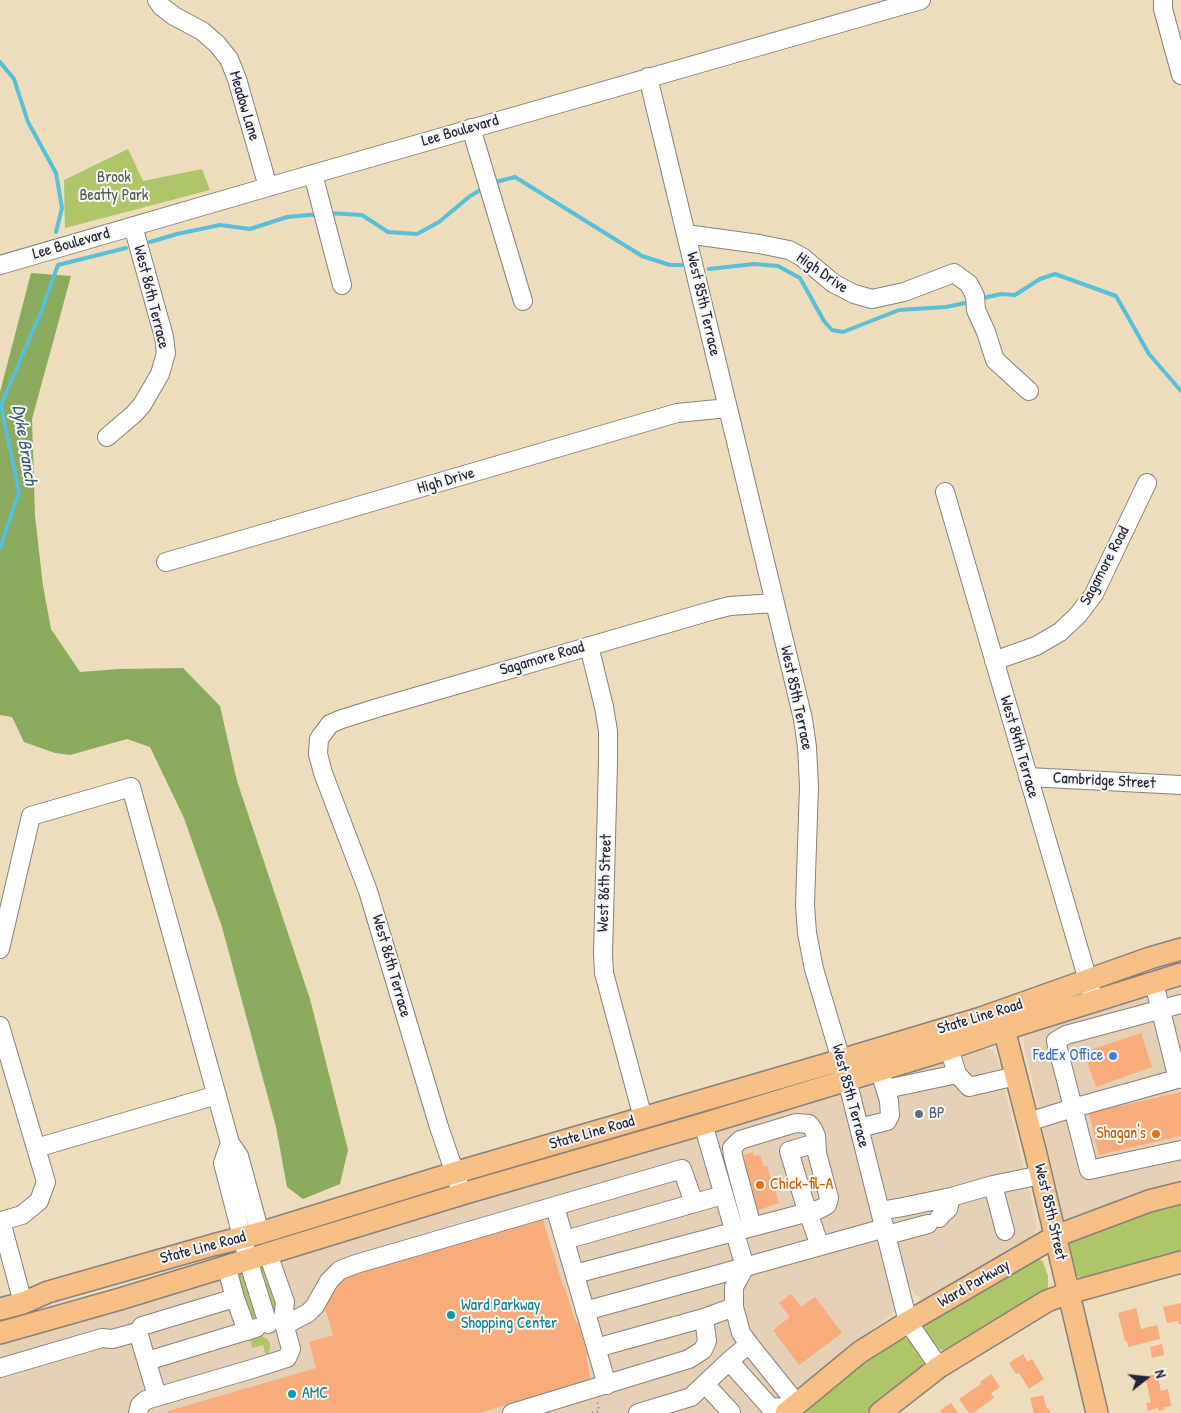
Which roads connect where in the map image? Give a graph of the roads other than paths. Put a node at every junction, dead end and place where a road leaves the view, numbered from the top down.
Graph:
1 (157, 0) edge
2 (921, 0) edge
3 (1160, 3) edge
4 (1181, 75) edge
5 (648, 77) junction
6 (471, 128) junction
7 (313, 174) junction
8 (268, 186) junction
9 (133, 226) junction
10 (686, 234) junction
11 (0, 265) edge
12 (342, 285) dead end
13 (523, 301) dead end
14 (1029, 391) dead end
15 (728, 408) junction
16 (107, 437) dead end
17 (1147, 483) dead end
18 (945, 492) dead end
19 (166, 562) dead end
20 (775, 603) junction
21 (589, 646) junction
22 (994, 661) junction
23 (319, 739) joint
24 (1028, 777) junction
25 (1181, 785) edge
26 (1181, 949) edge
27 (0, 950) edge
28 (1181, 974) edge
29 (1088, 981) junction
30 (1154, 983) junction
31 (1094, 1001) junction
32 (1181, 1004) edge
33 (1161, 1009) junction
34 (1002, 1020) junction
35 (0, 1026) edge
36 (949, 1048) junction
37 (844, 1070) junction
38 (958, 1074) junction
39 (1016, 1076) junction
40 (1179, 1079) edge
41 (883, 1080) junction
42 (217, 1095) junction
43 (1073, 1108) junction
44 (643, 1118) junction
45 (1028, 1122) junction
46 (703, 1124) junction
47 (859, 1128) junction
48 (816, 1143) junction
49 (36, 1148) junction
50 (1181, 1150) edge
51 (454, 1173) junction
52 (1041, 1175) junction
53 (993, 1185) junction
54 (1181, 1193) edge
55 (462, 1194) junction
56 (723, 1195) junction
57 (952, 1197) junction
58 (694, 1203) junction
59 (555, 1207) junction
60 (808, 1212) junction
61 (0, 1221) edge
62 (884, 1224) junction
63 (752, 1227) junction
64 (734, 1231) junction
65 (1005, 1231) dead end
66 (251, 1235) junction
67 (1056, 1236) junction
68 (565, 1240) junction
69 (820, 1246) junction
70 (268, 1254) junction
71 (248, 1260) junction
72 (1181, 1262) edge
73 (745, 1267) junction
74 (575, 1274) junction
75 (229, 1276) dead end
76 (1069, 1293) junction
77 (235, 1298) junction
78 (23, 1303) junction
79 (734, 1307) junction
80 (0, 1309) edge
81 (585, 1311) junction
82 (704, 1318) junction
83 (908, 1322) junction
84 (278, 1323) junction
85 (247, 1331) junction
86 (138, 1332) junction
87 (0, 1333) edge
88 (749, 1344) junction
89 (596, 1348) junction
90 (147, 1361) junction
91 (730, 1361) junction
92 (939, 1367) junction
93 (0, 1368) edge
94 (705, 1384) junction
95 (607, 1385) junction
96 (157, 1396) junction
97 (691, 1397) junction
98 (791, 1412) edge
99 (138, 1413) edge
100 (512, 1413) edge
101 (638, 1413) edge
102 (677, 1413) edge
103 (730, 1413) edge
104 (880, 1413) edge
105 (1097, 1413) edge

1 - 8 street, Meadow Lane
2 - 5 street, Lee Boulevard
3 - 4 street
5 - 6 street, Lee Boulevard
5 - 10 street, West 85th Terrace
6 - 7 street, Lee Boulevard
6 - 13 street
7 - 8 street, Lee Boulevard
7 - 12 street
8 - 9 street, Lee Boulevard
9 - 11 street, Lee Boulevard
9 - 16 street, West 86th Terrace
10 - 14 street, High Drive
10 - 15 street, West 85th Terrace
15 - 19 street, High Drive
15 - 20 street, West 85th Terrace
17 - 22 street, Sagamore Road
18 - 22 street, West 84th Terrace
20 - 21 street, Sagamore Road
20 - 37 street, West 85th Terrace
21 - 23 street, Sagamore Road
21 - 44 street, West 86th Street
22 - 24 street, West 84th Terrace
23 - 51 street, West 86th Terrace
24 - 25 street, Cambridge Street
24 - 29 street, West 84th Terrace
26 - 29 main road, State Line Road
27 - 42 street
28 - 30 main road, State Line Road
29 - 31 street, West 84th Terrace
29 - 34 main road, State Line Road
30 - 31 main road, State Line Road
30 - 33 street
31 - 34 main road, State Line Road
32 - 33 street
33 - 40 street
33 - 43 street
34 - 36 main road, State Line Road
34 - 37 main road, State Line Road
34 - 39 main road, West 85th Street
35 - 49 street
36 - 38 street
36 - 41 main road, State Line Road
37 - 41 main road, State Line Road
37 - 44 main road, State Line Road
37 - 46 main road, State Line Road
37 - 47 street, West 85th Terrace
38 - 39 street
38 - 41 street
39 - 45 main road, West 85th Street
40 - 43 street
41 - 47 street
42 - 49 street
42 - 66 street
43 - 45 street
43 - 50 street
44 - 51 main road, State Line Road
45 - 52 main road, West 85th Street
46 - 55 main road, State Line Road
46 - 56 street
47 - 62 street, West 85th Terrace
48 - 60 street
48 - 60 street
48 - 63 street
49 - 61 street
51 - 55 street, West 86th Terrace
51 - 66 main road, State Line Road
52 - 53 street
52 - 67 main road, West 85th Street
53 - 57 street
53 - 65 street
54 - 67 main road, Ward Parkway
55 - 70 main road, State Line Road
56 - 58 street
56 - 64 street
57 - 62 street
57 - 62 street
58 - 59 street
58 - 68 street
59 - 68 street
59 - 84 street
60 - 63 street
60 - 69 street
61 - 78 street
62 - 69 street
62 - 83 street, West 85th Terrace
63 - 64 street
64 - 73 street
64 - 74 street
66 - 71 street
66 - 78 main road, State Line Road
67 - 76 main road, West 85th Street
67 - 83 main road, Ward Parkway
68 - 74 street
69 - 73 street
70 - 71 main road, State Line Road
70 - 84 street
71 - 84 street
71 - 87 main road, State Line Road
72 - 76 main road
73 - 79 street
73 - 81 street
74 - 81 street
75 - 77 street
76 - 92 main road
76 - 105 main road, West 85th Street
77 - 85 street
77 - 86 street
78 - 80 main road, State Line Road
79 - 82 street
79 - 88 street
81 - 89 street
82 - 89 street
82 - 95 street
83 - 92 street
83 - 98 main road, Ward Parkway
84 - 85 street
84 - 96 street
85 - 90 street
86 - 90 street
86 - 93 street
88 - 91 street
88 - 98 street
89 - 95 street
90 - 96 street
91 - 94 street
91 - 98 street
92 - 104 main road
94 - 97 street
94 - 103 street
95 - 100 street
96 - 99 street
97 - 101 street
97 - 102 street

